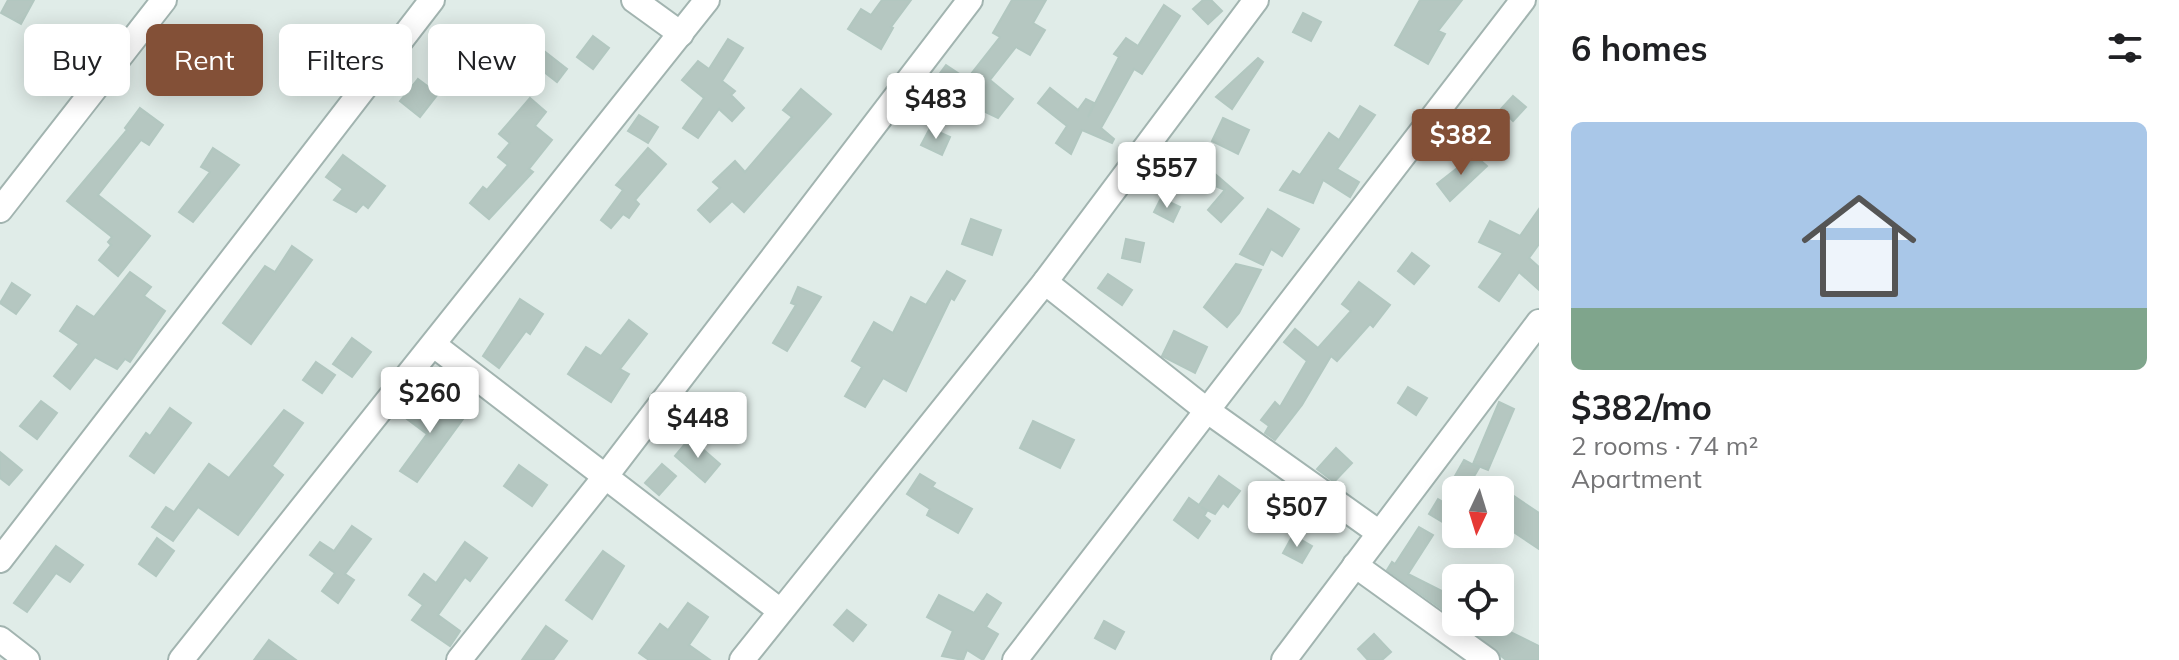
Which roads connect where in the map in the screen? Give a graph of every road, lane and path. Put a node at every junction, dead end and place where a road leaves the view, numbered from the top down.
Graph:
1 (164, 0) edge
2 (432, 0) edge
3 (634, 0) edge
4 (707, 0) edge
5 (970, 0) edge
6 (1256, 0) edge
7 (1523, 0) edge
8 (681, 34) junction
9 (0, 210) edge
10 (1045, 282) junction
11 (1539, 322) edge
12 (434, 345) junction
13 (1205, 409) junction
14 (605, 477) junction
15 (1378, 532) junction
16 (0, 560) edge
17 (1355, 565) junction
18 (779, 610) junction
19 (0, 639) edge
20 (27, 660) edge
21 (181, 660) edge
22 (459, 660) edge
23 (742, 660) edge
24 (1015, 660) edge
25 (1284, 660) edge
26 (1487, 660) edge

1 - 9 street
2 - 16 street
3 - 8 street
4 - 8 street
5 - 14 street
6 - 10 street
7 - 13 street
8 - 12 street
10 - 13 street
10 - 18 street
11 - 15 street
12 - 14 street
12 - 21 street
13 - 15 street
13 - 24 street
14 - 18 street
14 - 22 street
15 - 17 street
17 - 25 street
17 - 26 street
18 - 23 street
19 - 20 street

